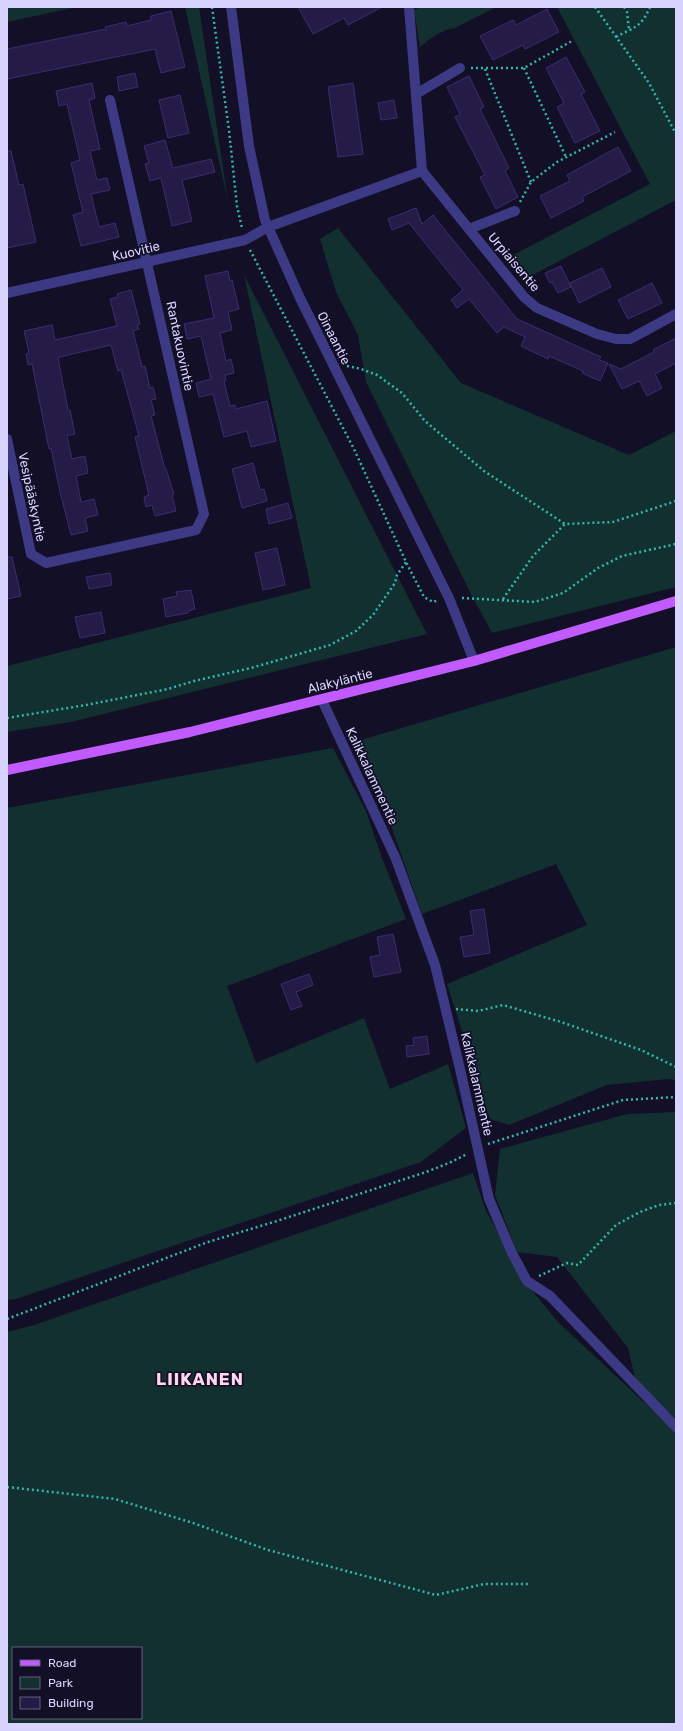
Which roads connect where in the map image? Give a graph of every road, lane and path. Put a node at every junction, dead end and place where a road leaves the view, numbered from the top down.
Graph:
1 (231, 7) edge
2 (409, 7) edge
3 (595, 7) edge
4 (624, 7) edge
5 (650, 7) edge
6 (628, 30) junction
7 (616, 37) junction
8 (572, 41) dead end
9 (460, 68) joint
10 (524, 68) junction
11 (484, 69) junction
12 (416, 94) junction
13 (110, 100) dead end
14 (615, 132) dead end
15 (676, 134) edge
16 (566, 157) junction
17 (422, 171) junction
18 (531, 182) junction
19 (515, 211) joint
20 (268, 227) junction
21 (469, 229) junction
22 (148, 261) junction
23 (7, 293) edge
24 (676, 314) edge
25 (332, 362) junction
26 (7, 439) edge
27 (676, 501) edge
28 (565, 524) junction
29 (676, 544) edge
30 (129, 545) joint
31 (449, 598) junction
32 (504, 599) junction
33 (676, 601) edge
34 (474, 661) junction
35 (322, 700) junction
36 (7, 718) edge
37 (7, 770) edge
38 (446, 1008) junction
39 (676, 1067) edge
40 (676, 1097) edge
41 (478, 1148) junction
42 (676, 1203) edge
43 (527, 1282) junction
44 (7, 1319) edge
45 (676, 1427) edge
46 (7, 1487) edge
47 (528, 1584) dead end

1 - 20 street, Oinaantie
2 - 12 street
3 - 7 path
4 - 6 path
5 - 6 path
6 - 7 path
7 - 15 path
8 - 10 path
9 - 11 path
9 - 12 street
10 - 11 path
10 - 16 path
11 - 18 path
12 - 17 street
13 - 22 street, Rantakuovintie
14 - 16 path
16 - 18 path
17 - 20 street
17 - 21 street, Urpiaisentie
18 - 19 path
19 - 21 street
20 - 22 street, Kuovitie
20 - 25 street, Oinaantie
21 - 24 street, Urpiaisentie
22 - 23 street, Kuovitie
22 - 30 street, Rantakuovintie
25 - 28 path
25 - 31 street, Oinaantie
26 - 30 street, Vesipääskyntie
27 - 28 path
28 - 32 path
29 - 32 path
31 - 32 path
31 - 34 street, Oinaantie
31 - 36 path
33 - 34 main road, Alakyläntie
34 - 35 main road, Alakyläntie
35 - 37 main road, Alakyläntie
35 - 38 street, Kalikkalammentie
38 - 39 path
38 - 41 street, Kalikkalammentie
40 - 41 path
41 - 43 street, Kalikkalammentie
41 - 44 path
42 - 43 path
43 - 45 street
46 - 47 path

